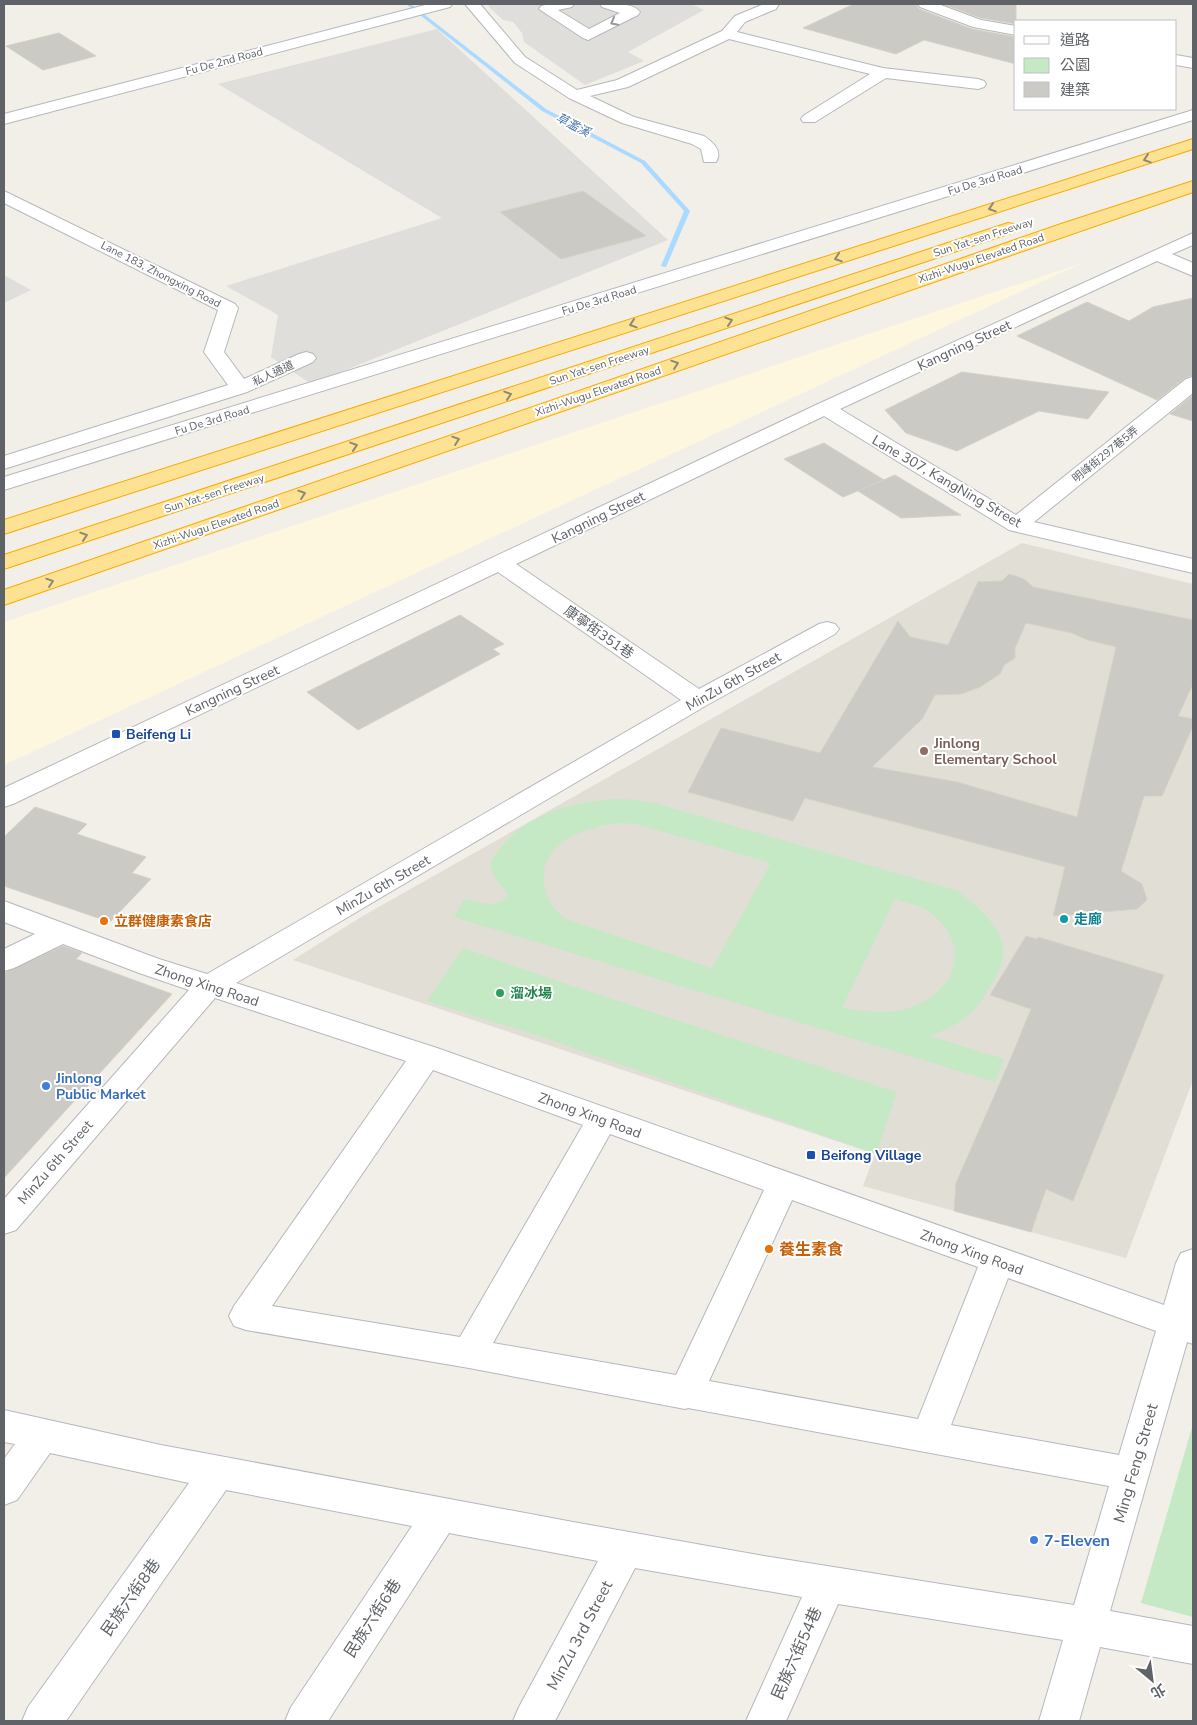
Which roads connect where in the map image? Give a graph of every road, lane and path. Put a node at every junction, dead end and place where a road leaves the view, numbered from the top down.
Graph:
1 (445, 4) edge
2 (472, 4) edge
3 (567, 4) edge
4 (607, 4) edge
5 (772, 4) edge
6 (925, 4) edge
7 (1014, 32) edge
8 (727, 34) junction
9 (1177, 60) edge
10 (1193, 63) edge
11 (883, 73) junction
12 (978, 84) dead end
13 (575, 95) junction
14 (1193, 115) edge
15 (4, 119) edge
16 (809, 119) dead end
17 (1193, 144) edge
18 (710, 158) dead end
19 (1193, 167) edge
20 (1193, 186) edge
21 (4, 196) edge
22 (1193, 238) edge
23 (1158, 255) junction
24 (1193, 270) edge
25 (306, 358) dead end
26 (1193, 383) edge
27 (240, 388) junction
28 (824, 408) junction
29 (4, 463) edge
30 (4, 484) edge
31 (1017, 524) junction
32 (4, 527) edge
33 (4, 562) edge
34 (500, 563) junction
35 (1193, 566) edge
36 (4, 598) edge
37 (827, 629) dead end
38 (698, 700) junction
39 (4, 798) edge
40 (4, 911) edge
41 (61, 933) junction
42 (4, 961) edge
43 (209, 986) junction
44 (426, 1056) junction
45 (602, 1120) junction
46 (784, 1184) junction
47 (4, 1221) edge
48 (997, 1262) junction
49 (1193, 1263) edge
50 (1184, 1327) edge
51 (469, 1353) junction
52 (685, 1394) junction
53 (4, 1426) edge
54 (42, 1436) junction
55 (929, 1436) junction
56 (218, 1472) junction
57 (1132, 1474) junction
58 (4, 1488) edge
59 (440, 1515) junction
60 (625, 1549) junction
61 (827, 1584) junction
62 (1088, 1625) junction
63 (1193, 1645) edge
64 (42, 1721) edge
65 (305, 1721) edge
66 (533, 1721) edge
67 (766, 1721) edge
68 (1058, 1721) edge

1 - 15 street, Fu De 2nd Road
2 - 13 street
4 -> 3 street
5 - 8 street
6 - 7 street
8 - 11 street
8 - 13 street
9 - 10 street
11 - 12 street
11 - 16 street
13 - 18 street
14 - 30 street, Fu De 3rd Road
17 -> 32 highway, Sun Yat-sen Freeway
33 -> 19 highway, Sun Yat-sen Freeway
36 -> 20 highway, Xizhi-Wugu Elevated Road
21 - 27 street, Lane 183, Zhongxing Road
22 - 23 street, Kangning Street
23 - 24 street
23 - 28 street, Kangning Street
25 - 27 street, 私人通道
26 - 31 street, 明峰街297巷5弄
27 - 29 street
28 - 31 street, Lane 307, KangNing Street
28 - 34 street, Kangning Street
31 - 35 street, Lane 307, KangNing Street
34 - 38 street, 康寧街351巷
34 - 39 street, Kangning Street
37 - 38 street, MinZu 6th Street
38 - 43 street, MinZu 6th Street
40 - 41 street, Zhong Xing Road
41 - 42 street
41 - 43 street, Zhong Xing Road
43 - 44 street, Zhong Xing Road
43 - 47 street, MinZu 6th Street
44 - 45 street, Zhong Xing Road
44 - 51 street
45 - 46 street, Zhong Xing Road
45 - 51 street
46 - 48 street, Zhong Xing Road
46 - 52 street
48 - 50 street, Zhong Xing Road
48 - 55 street
49 - 50 street, Ming Feng Street
50 - 57 street, Ming Feng Street
51 - 52 street
52 - 55 street
53 - 54 street
54 - 56 street
54 - 58 street
55 - 57 street
56 - 59 street
56 - 64 street, 民族六街8巷
57 - 62 street, Ming Feng Street
59 - 60 street
59 - 65 street, 民族六街6巷
60 - 61 street
60 - 66 street, MinZu 3rd Street
61 - 62 street
61 - 67 street, 民族六街54巷
62 - 63 street
62 - 68 street, Ming Feng Street

